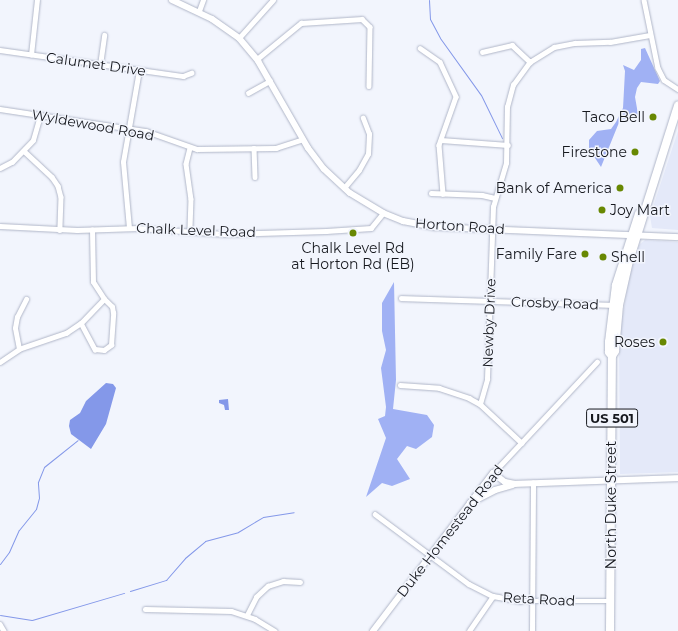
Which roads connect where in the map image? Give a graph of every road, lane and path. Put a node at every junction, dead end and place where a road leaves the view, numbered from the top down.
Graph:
1 (37, 0) edge
2 (172, 0) edge
3 (203, 0) edge
4 (273, 0) edge
5 (644, 0) edge
6 (199, 12) junction
7 (649, 34) junction
8 (104, 35) dead end
9 (239, 38) junction
10 (420, 48) dead end
11 (0, 50) edge
12 (482, 52) dead end
13 (31, 55) junction
14 (257, 59) junction
15 (530, 62) junction
16 (100, 65) junction
17 (139, 70) junction
18 (191, 73) dead end
19 (270, 81) junction
20 (369, 86) dead end
21 (678, 89) edge
22 (248, 93) dead end
23 (678, 106) edge
24 (0, 109) edge
25 (40, 115) junction
26 (363, 118) dead end
27 (128, 128) junction
28 (303, 139) junction
29 (441, 140) junction
30 (508, 145) junction
31 (190, 148) junction
32 (254, 148) junction
33 (24, 151) junction
34 (0, 168) edge
35 (255, 177) dead end
36 (344, 188) junction
37 (431, 193) dead end
38 (443, 194) junction
39 (494, 198) junction
40 (383, 213) junction
41 (0, 226) edge
42 (129, 228) junction
43 (60, 230) junction
44 (92, 230) junction
45 (492, 230) junction
46 (190, 231) junction
47 (634, 234) junction
48 (678, 237) edge
49 (401, 298) dead end
50 (26, 299) dead end
51 (104, 299) junction
52 (489, 301) junction
53 (613, 305) junction
54 (81, 323) junction
55 (19, 349) junction
56 (612, 356) junction
57 (0, 362) edge
58 (597, 362) dead end
59 (400, 385) dead end
60 (480, 404) junction
61 (522, 443) junction
62 (493, 473) junction
63 (678, 478) edge
64 (612, 480) junction
65 (533, 483) junction
66 (515, 484) junction
67 (466, 505) junction
68 (375, 514) dead end
69 (430, 555) junction
70 (300, 582) dead end
71 (493, 596) junction
72 (532, 601) junction
73 (611, 601) junction
74 (144, 609) dead end
75 (247, 615) junction
76 (0, 624) edge
77 (4, 631) edge
78 (275, 631) edge
79 (373, 631) edge
80 (469, 631) edge
81 (532, 631) edge
82 (610, 631) edge

1 - 13 street
2 - 6 street, Horton Road
3 - 6 street
4 - 9 street
5 - 7 street
6 - 9 street, Horton Road
7 - 15 street, Newby Drive
7 - 21 street
8 - 16 street
9 - 14 street, Horton Road
10 - 29 street
11 - 13 street, Calumet Drive
12 - 15 street
13 - 16 street, Calumet Drive
14 - 19 street, Horton Road
14 - 20 street
15 - 30 street, Newby Drive
16 - 17 street, Calumet Drive
17 - 18 street, Calumet Drive
17 - 27 street
19 - 22 street
19 - 28 street, Horton Road
23 - 47 highway, North Duke Street / US 501
24 - 25 street, Wyldewood Road
25 - 27 street, Wyldewood Road
25 - 33 street
26 - 36 street
27 - 31 street, Wyldewood Road
27 - 42 street
28 - 32 street, Wyldewood Road
28 - 36 street, Horton Road
29 - 30 street
29 - 38 street
30 - 39 street, Newby Drive
31 - 32 street, Wyldewood Road
31 - 46 street
32 - 35 street
33 - 34 street
33 - 43 street
36 - 40 street, Horton Road
37 - 38 street
38 - 39 street
39 - 45 street, Newby Drive
40 - 45 street, Horton Road
40 - 46 street, Chalk Level Road
41 - 43 street, Chalk Level Road
42 - 44 street, Chalk Level Road
42 - 46 street, Chalk Level Road
43 - 44 street, Chalk Level Road
44 - 51 street
45 - 47 street, Horton Road
45 - 52 street, Newby Drive
47 - 48 street, Horton Road
47 - 53 highway, North Duke Street / US 501
47 - 56 highway, North Duke Street / US 501
49 - 52 street, Crosby Road
50 - 55 street
51 - 54 street
51 - 54 street
52 - 53 street, Crosby Road
52 - 60 street, Newby Drive
53 - 56 highway, North Duke Street / US 501
54 - 55 street
55 - 57 street
56 - 64 highway, North Duke Street / US 501
58 - 61 street, Duke Homestead Road
59 - 60 street
60 - 61 street
61 - 62 street, Duke Homestead Road
62 - 66 street
62 - 67 street, Duke Homestead Road
63 - 64 street
64 - 65 street
64 - 73 highway, North Duke Street / US 501
65 - 66 street
65 - 72 street
66 - 67 street
67 - 69 street, Duke Homestead Road
68 - 69 street, Reta Road
69 - 71 street, Reta Road
69 - 79 street, Duke Homestead Road
70 - 75 street
71 - 72 street, Reta Road
71 - 80 street
72 - 73 street, Reta Road
72 - 81 street
73 - 82 highway, North Duke Street / US 501
74 - 75 street
75 - 78 street
76 - 77 street

